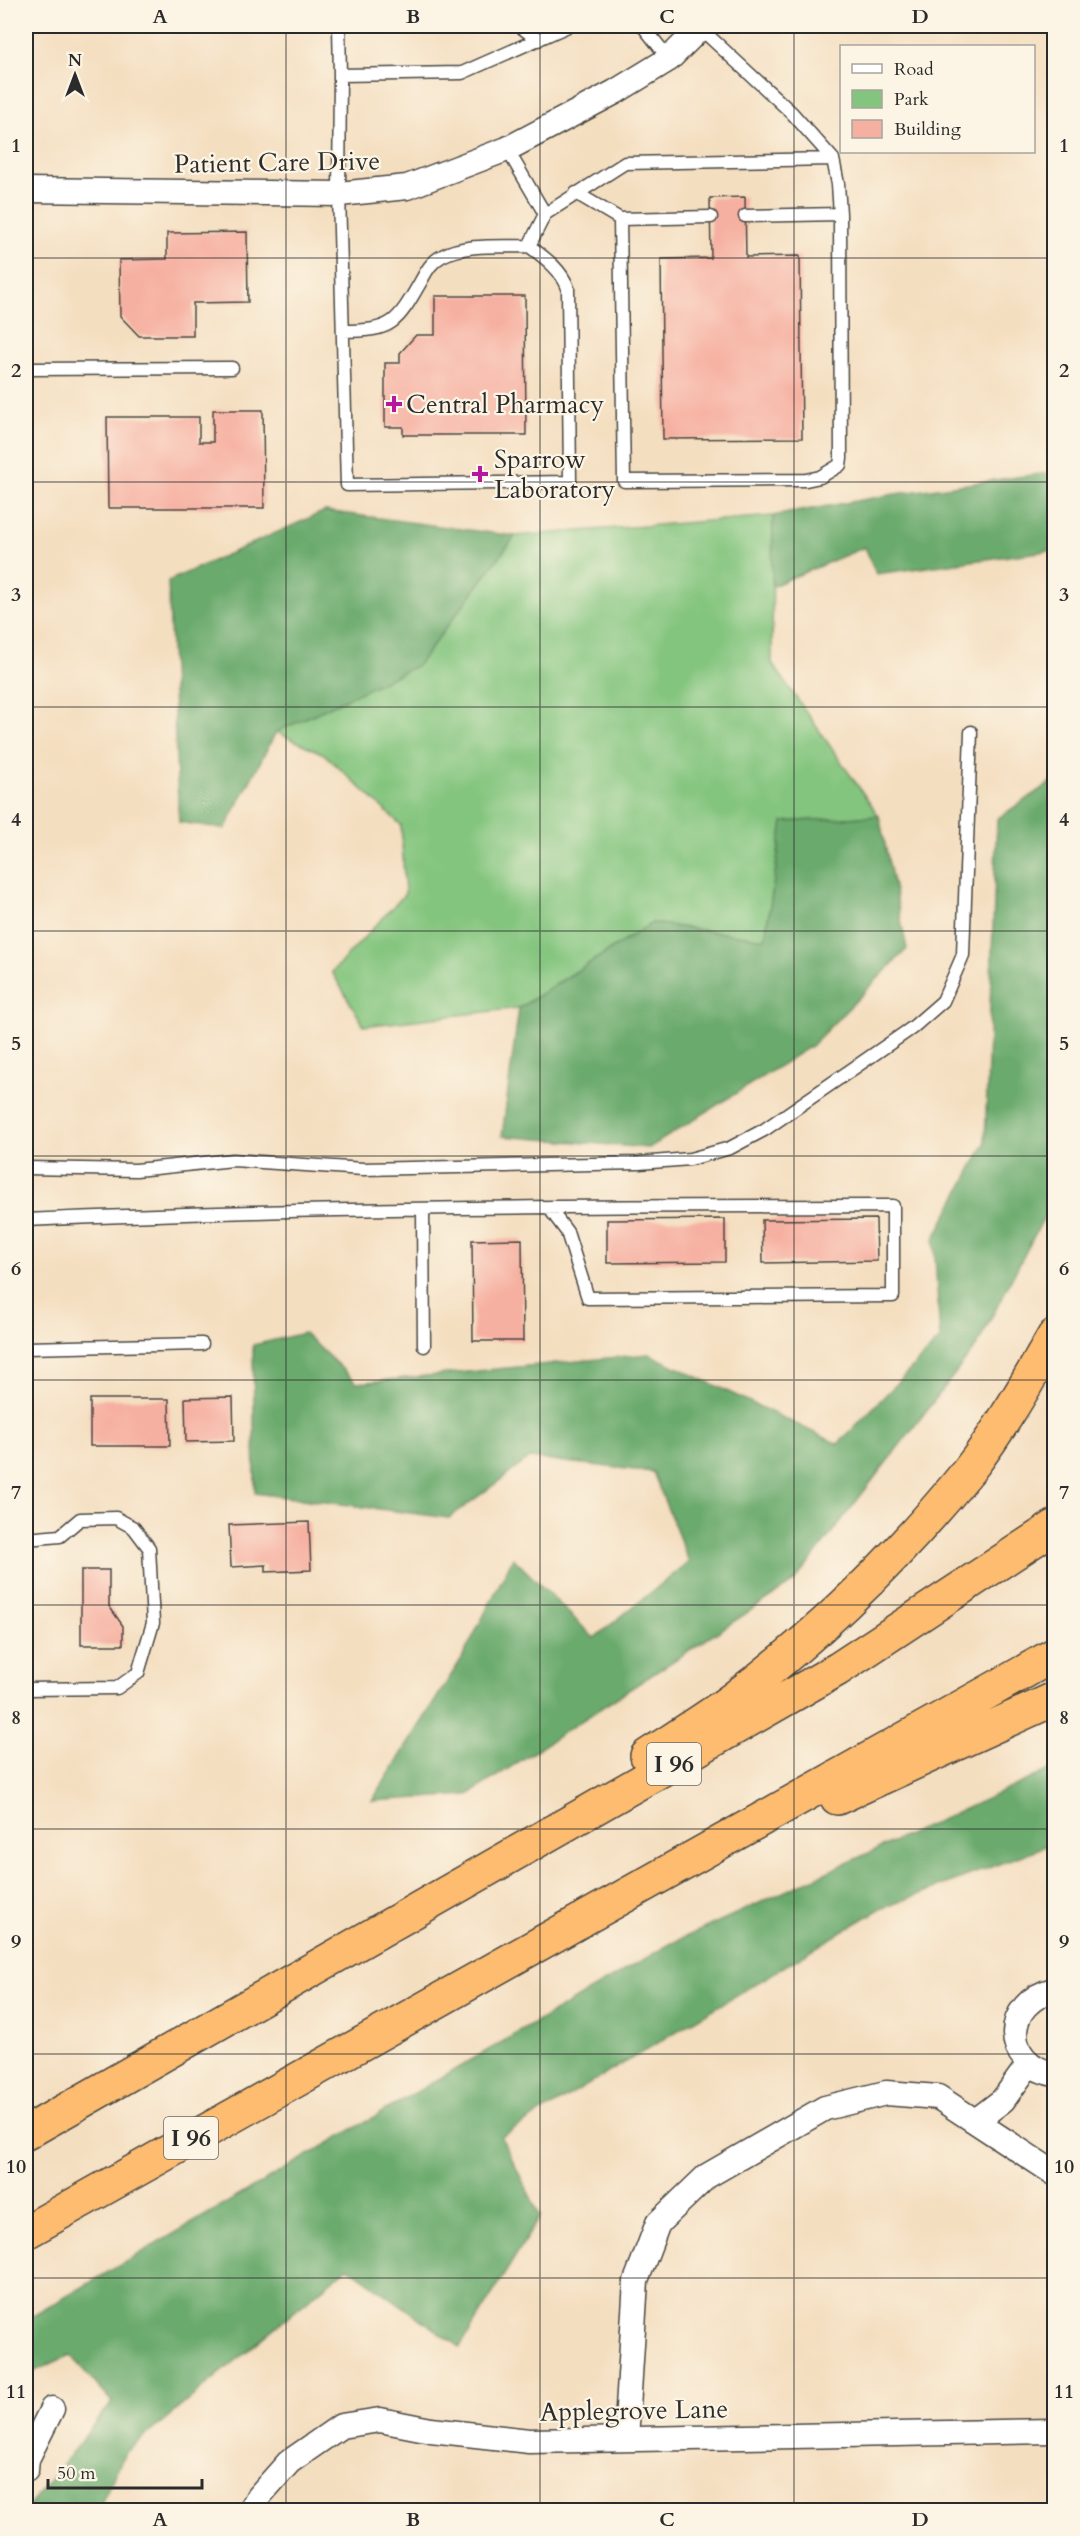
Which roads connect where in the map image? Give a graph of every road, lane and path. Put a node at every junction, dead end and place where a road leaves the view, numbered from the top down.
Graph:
1 (339, 26) edge
2 (520, 26) edge
3 (538, 26) edge
4 (568, 26) edge
5 (643, 26) edge
6 (701, 27) edge
7 (538, 40) junction
8 (669, 59) junction
9 (340, 75) junction
10 (507, 148) junction
11 (832, 159) junction
12 (26, 190) edge
13 (576, 193) junction
14 (339, 194) junction
15 (545, 214) junction
16 (840, 214) junction
17 (746, 216) dead end
18 (711, 218) dead end
19 (620, 219) junction
20 (529, 246) junction
21 (343, 331) junction
22 (232, 368) dead end
23 (26, 369) edge
24 (971, 732) dead end
25 (26, 1168) edge
26 (549, 1208) junction
27 (423, 1209) junction
28 (26, 1220) edge
29 (1054, 1336) edge
30 (202, 1344) dead end
31 (424, 1346) dead end
32 (26, 1348) edge
33 (1054, 1527) edge
34 (26, 1539) edge
35 (1054, 1655) edge
36 (26, 1689) edge
37 (1054, 1699) edge
38 (638, 1887) junction
39 (285, 1986) junction
40 (1054, 1990) edge
41 (1029, 2064) junction
42 (1054, 2074) edge
43 (977, 2120) junction
44 (26, 2133) edge
45 (1054, 2173) edge
46 (26, 2232) edge
47 (52, 2409) dead end
48 (1054, 2432) edge
49 (626, 2439) junction
50 (26, 2470) edge
51 (252, 2511) edge

1 - 9 lane
2 - 7 lane
3 - 7 lane
4 - 7 lane
5 - 8 lane
6 - 8 street, Patient Care Drive
6 - 11 lane
7 - 9 lane
8 - 10 street, Patient Care Drive
9 - 14 lane
10 - 14 street, Patient Care Drive
10 - 15 lane
11 - 13 lane
11 - 16 lane
12 - 14 street, Patient Care Drive
13 - 15 lane
13 - 19 lane
14 - 21 lane
15 - 20 lane
16 - 17 lane
16 - 19 lane
18 - 19 lane
20 - 21 lane
20 - 21 lane
22 - 23 lane
24 - 25 lane
26 - 26 lane
26 - 27 lane
27 - 28 lane
27 - 31 lane
29 - 39 highway
30 - 32 lane
33 - 39 highway, I 96
34 - 36 lane
35 - 38 highway, I 96
37 - 38 highway
38 - 46 highway, I 96
39 - 44 highway, I 96
40 - 41 street
41 - 42 street
41 - 43 street
43 - 45 street
43 - 49 street
47 - 50 street
48 - 49 street, Applegrove Lane
49 - 51 street, Applegrove Lane

